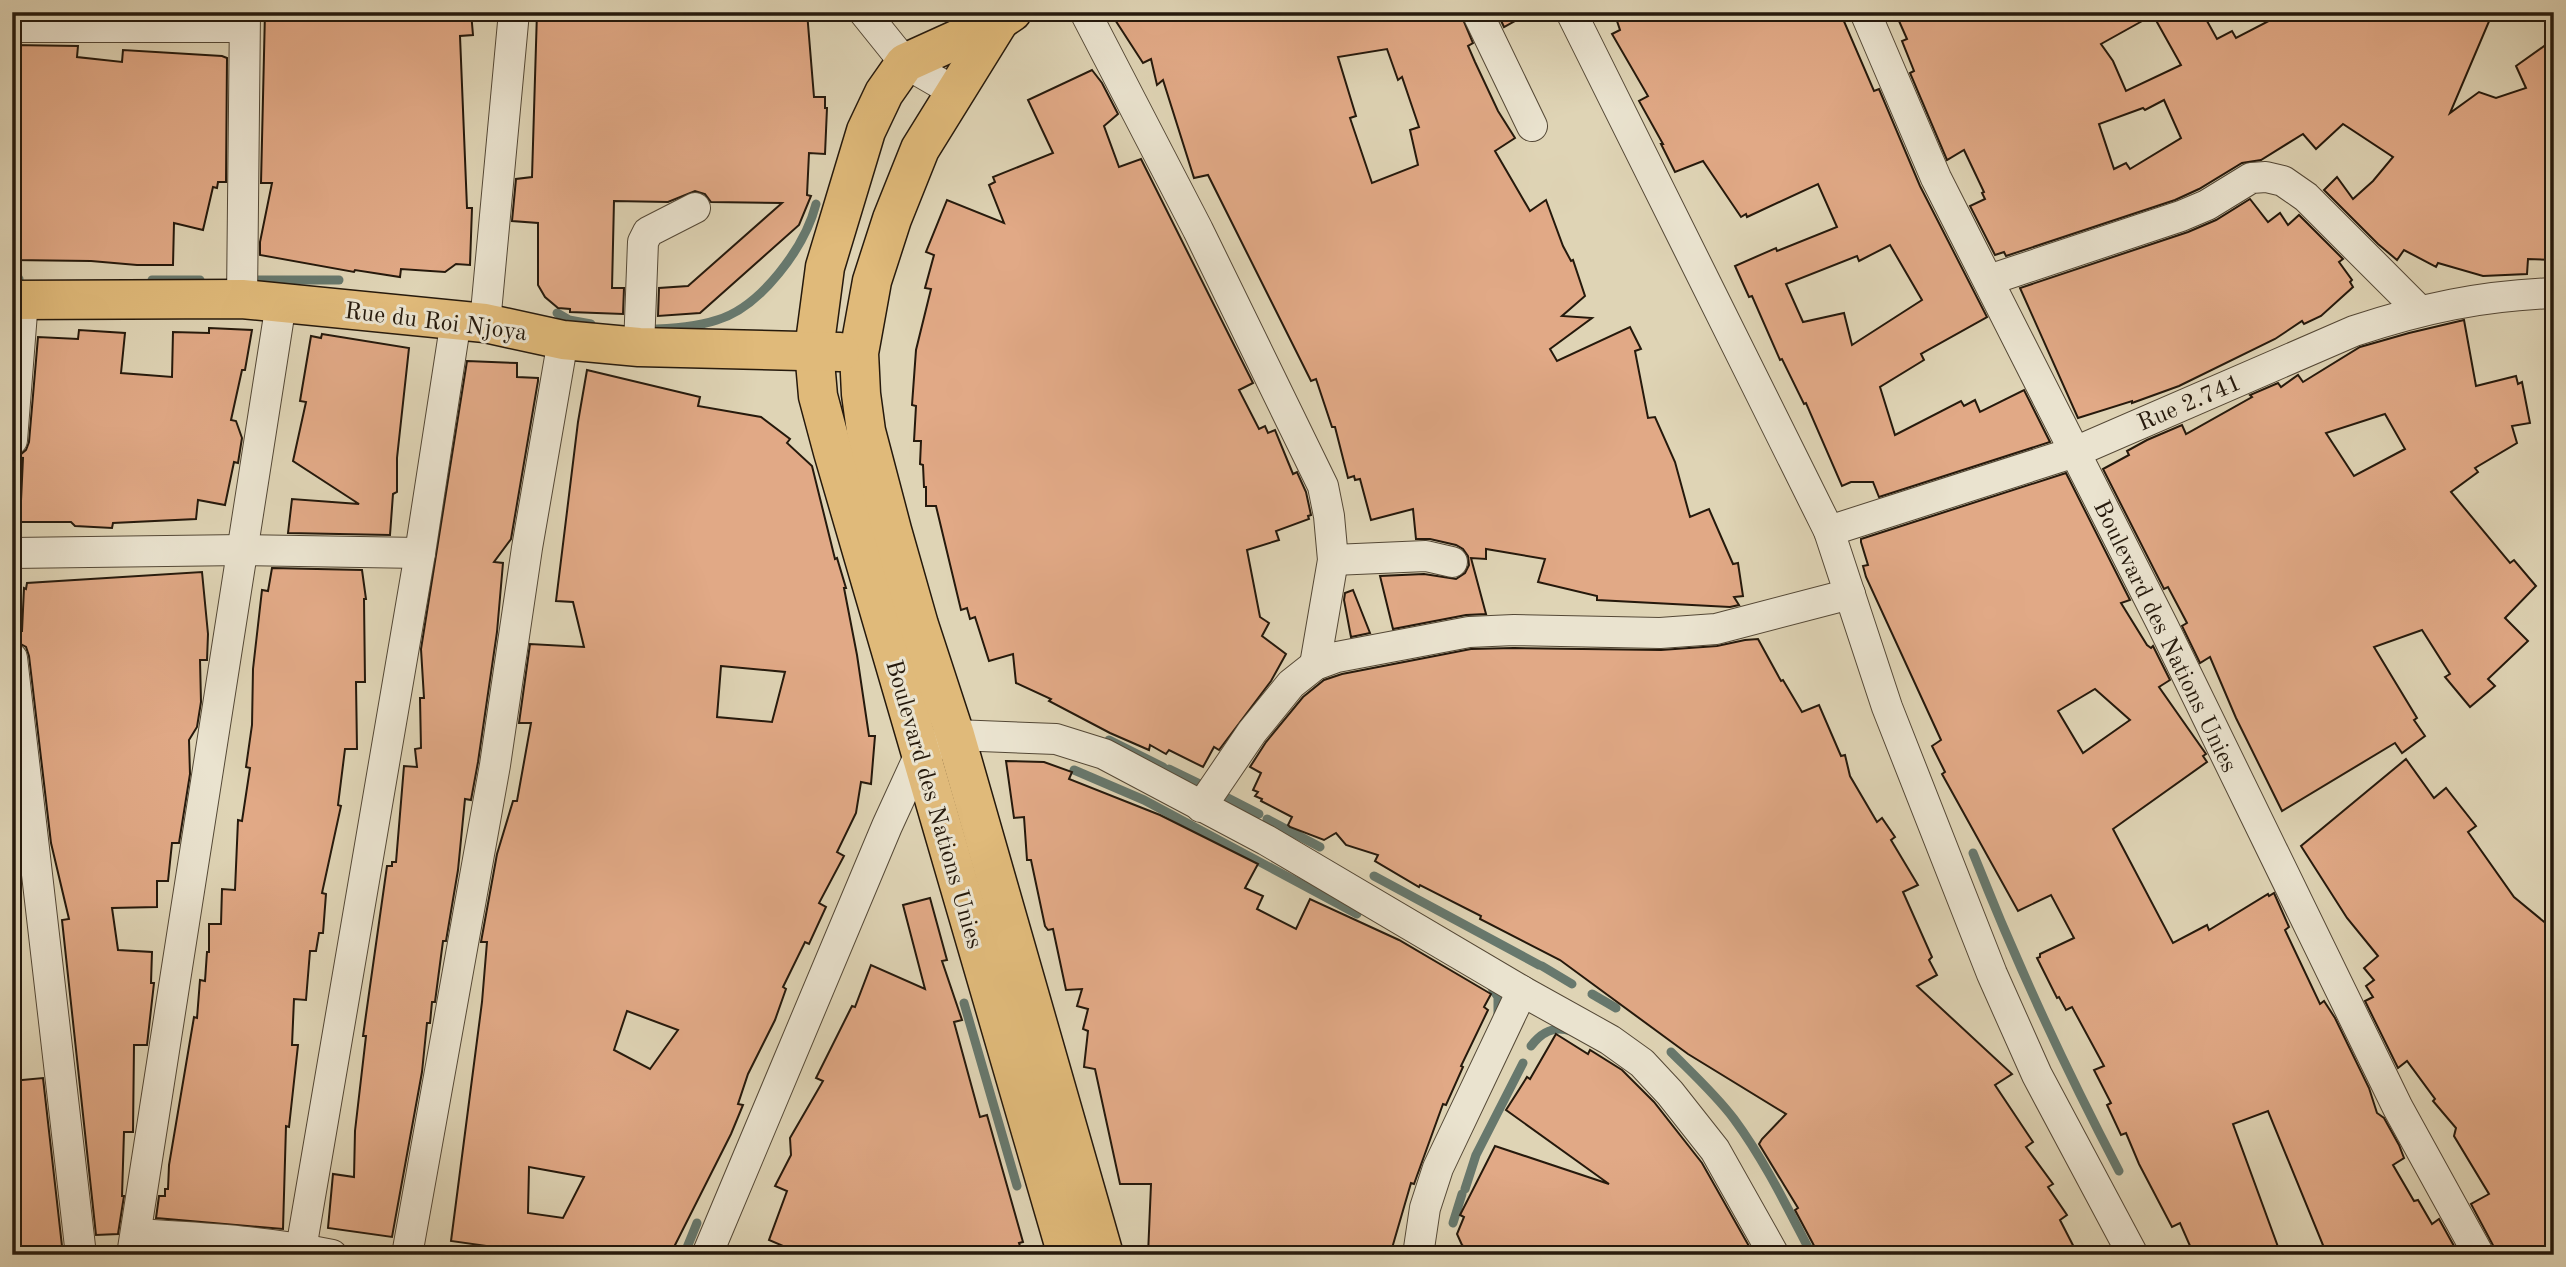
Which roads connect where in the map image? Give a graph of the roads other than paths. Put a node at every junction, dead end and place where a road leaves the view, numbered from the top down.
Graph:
1 (514, 12) edge
2 (864, 12) edge
3 (1085, 12) edge
4 (1477, 12) edge
5 (1571, 12) edge
6 (1865, 12) edge
7 (1006, 16) edge
8 (244, 20) edge
9 (12, 27) edge
10 (905, 63) junction
11 (955, 92) junction
12 (1532, 126) dead end
13 (695, 208) dead end
14 (1989, 279) junction
15 (2554, 292) edge
16 (242, 299) junction
17 (18, 300) edge
18 (281, 303) junction
19 (2420, 311) junction
20 (471, 321) junction
21 (563, 340) junction
22 (639, 347) junction
23 (814, 350) junction
24 (859, 353) junction
25 (12, 440) edge
26 (2075, 452) junction
27 (1829, 531) junction
28 (243, 550) junction
29 (12, 553) edge
30 (420, 553) junction
31 (1334, 561) junction
32 (1452, 562) dead end
33 (1850, 594) junction
34 (12, 658) edge
35 (1315, 665) junction
36 (954, 736) junction
37 (920, 754) junction
38 (1201, 807) junction
39 (1522, 991) junction
40 (1010, 995) junction
41 (134, 1245) edge
42 (300, 1252) edge
43 (81, 1255) edge
44 (332, 1255) edge
45 (407, 1255) edge
46 (708, 1255) edge
47 (1067, 1255) edge
48 (1104, 1255) edge
49 (1418, 1255) edge
50 (1774, 1255) edge
51 (2133, 1255) edge
52 (2479, 1255) edge

1 - 20 street
2 - 10 street
3 - 31 street
4 - 12 street
5 - 27 street
6 - 14 street, Boulevard des Nations Unies
7 - 10 main road
7 - 11 main road, Boulevard des Nations Unies
8 - 9 street
8 - 16 street
10 - 11 street
10 - 23 main road, Boulevard des Nations Unies
11 - 24 main road, Boulevard des Nations Unies
13 - 22 street
14 - 19 street
14 - 26 street, Boulevard des Nations Unies
15 - 19 street, Rue 2.741
16 - 17 main road, Rue du Roi Njoya
16 - 18 main road, Rue du Roi Njoya
17 - 25 street
18 - 20 main road, Rue du Roi Njoya
18 - 28 street
19 - 26 street, Rue 2.741
20 - 21 main road, Rue du Roi Njoya
20 - 30 street
21 - 22 main road, Rue du Roi Njoya
21 - 45 street
22 - 23 main road, Rue du Roi Njoya
23 - 24 main road, Rue du Roi Njoya
23 - 37 main road, Boulevard des Nations Unies
24 - 36 main road, Boulevard des Nations Unies
26 - 27 street, Rue 2.741
26 - 52 street, Boulevard des Nations Unies
27 - 33 street
28 - 29 street
28 - 30 street
28 - 41 street
30 - 42 street
31 - 32 street
31 - 35 street
33 - 35 street
33 - 51 street
34 - 43 street
35 - 38 street
36 - 37 street
36 - 38 street
36 - 40 main road, Boulevard des Nations Unies
37 - 40 main road, Boulevard des Nations Unies
37 - 46 street
38 - 39 street
39 - 49 street
39 - 50 street
40 - 47 main road, Boulevard des Nations Unies
40 - 48 main road, Boulevard des Nations Unies
41 - 42 street
42 - 44 street

